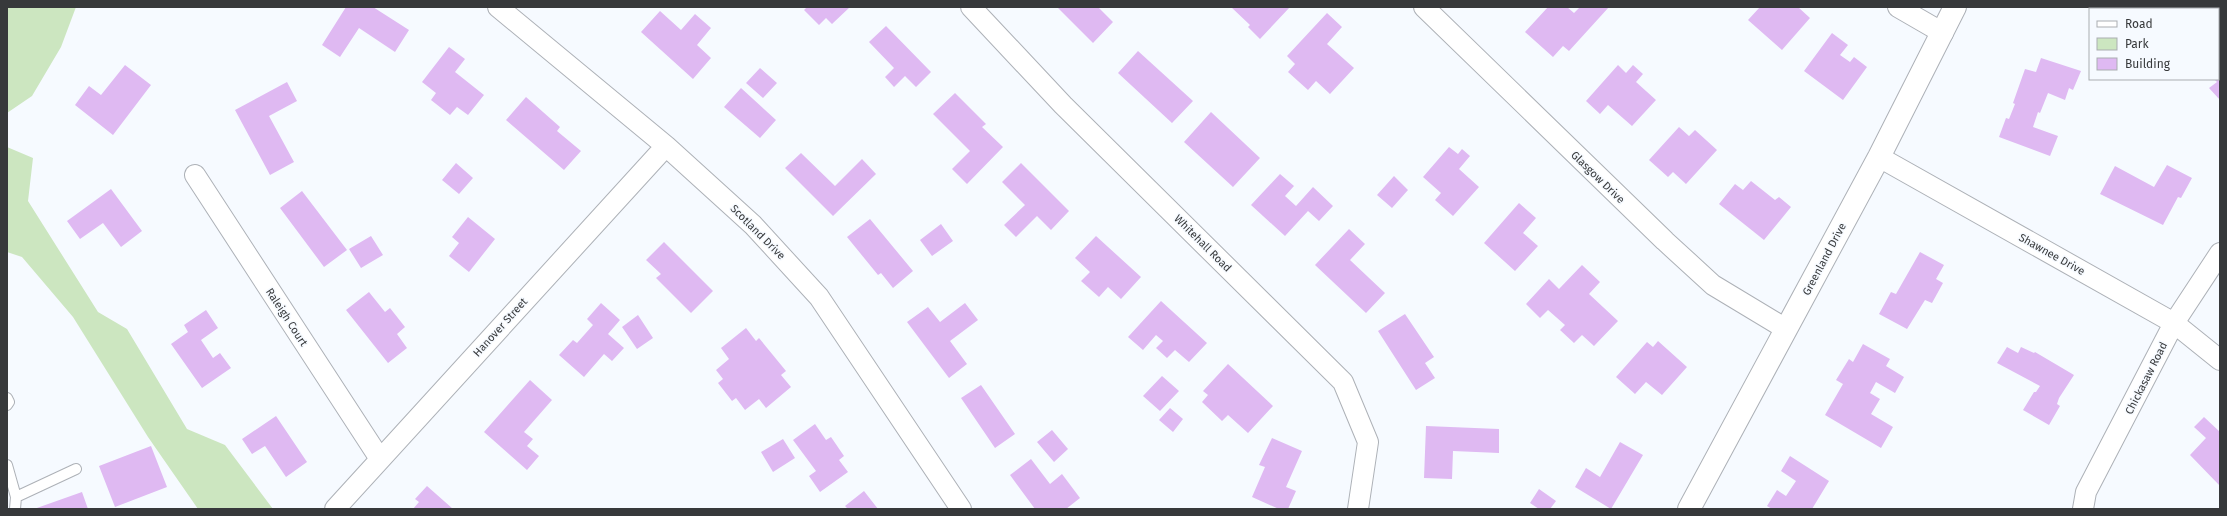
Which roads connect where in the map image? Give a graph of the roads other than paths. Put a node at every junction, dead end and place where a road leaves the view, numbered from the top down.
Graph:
1 (498, 7) edge
2 (972, 7) edge
3 (1424, 7) edge
4 (1898, 7) edge
5 (1955, 7) edge
6 (1943, 34) junction
7 (666, 146) junction
8 (1879, 157) junction
9 (195, 175) dead end
10 (2220, 253) edge
11 (2174, 323) junction
12 (1786, 329) junction
13 (2220, 360) edge
14 (7, 398) edge
15 (7, 405) edge
16 (380, 459) junction
17 (7, 465) edge
18 (76, 469) dead end
19 (16, 497) junction
20 (15, 509) edge
21 (335, 509) edge
22 (961, 509) edge
23 (1358, 509) edge
24 (1689, 509) edge
25 (2083, 509) edge

1 - 7 street, Scotland Drive
2 - 23 street, Whitehall Road
3 - 12 street, Glasgow Drive
4 - 6 street
5 - 6 street, Greenland Drive
6 - 8 street, Greenland Drive
7 - 16 street, Hanover Street
7 - 22 street, Scotland Drive
8 - 11 street, Shawnee Drive
8 - 12 street, Greenland Drive
9 - 16 street, Raleigh Court
10 - 11 street, Chickasaw Road
11 - 13 street, Shawnee Drive
11 - 25 street, Chickasaw Road
12 - 24 street, Greenland Drive
14 - 15 lane
16 - 21 street, Hanover Street
17 - 19 lane
18 - 19 lane
19 - 20 lane

